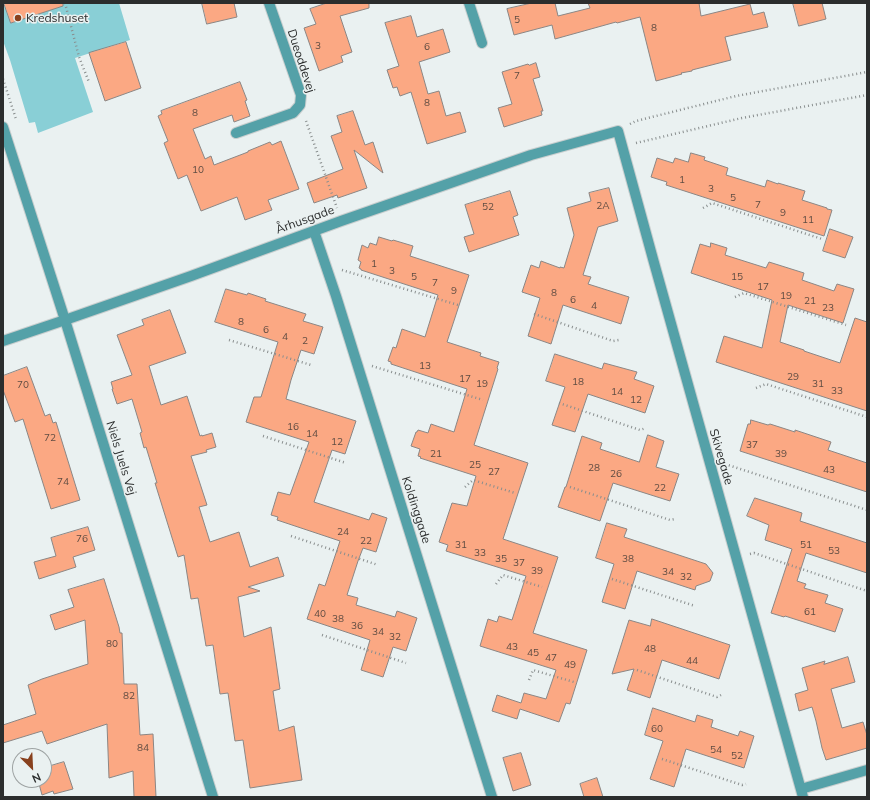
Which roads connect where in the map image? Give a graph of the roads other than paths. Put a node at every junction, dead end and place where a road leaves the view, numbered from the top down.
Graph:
1 (269, 3) edge
2 (469, 3) edge
3 (482, 43) dead end
4 (3, 127) edge
5 (618, 131) joint
6 (236, 133) dead end
7 (314, 231) junction
8 (65, 320) junction
9 (3, 341) edge
10 (867, 770) edge
11 (802, 793) edge
12 (213, 797) edge
13 (492, 797) edge

1 - 6 street, Dueoddevej
2 - 3 street
4 - 8 street, Niels Juels Vej
5 - 7 street, Århusgade
5 - 11 street, Skivegade
7 - 8 street, Århusgade
7 - 13 street, Koldinggade
8 - 9 street, Århusgade
8 - 12 street, Niels Juels Vej
10 - 11 street, Skivegade

